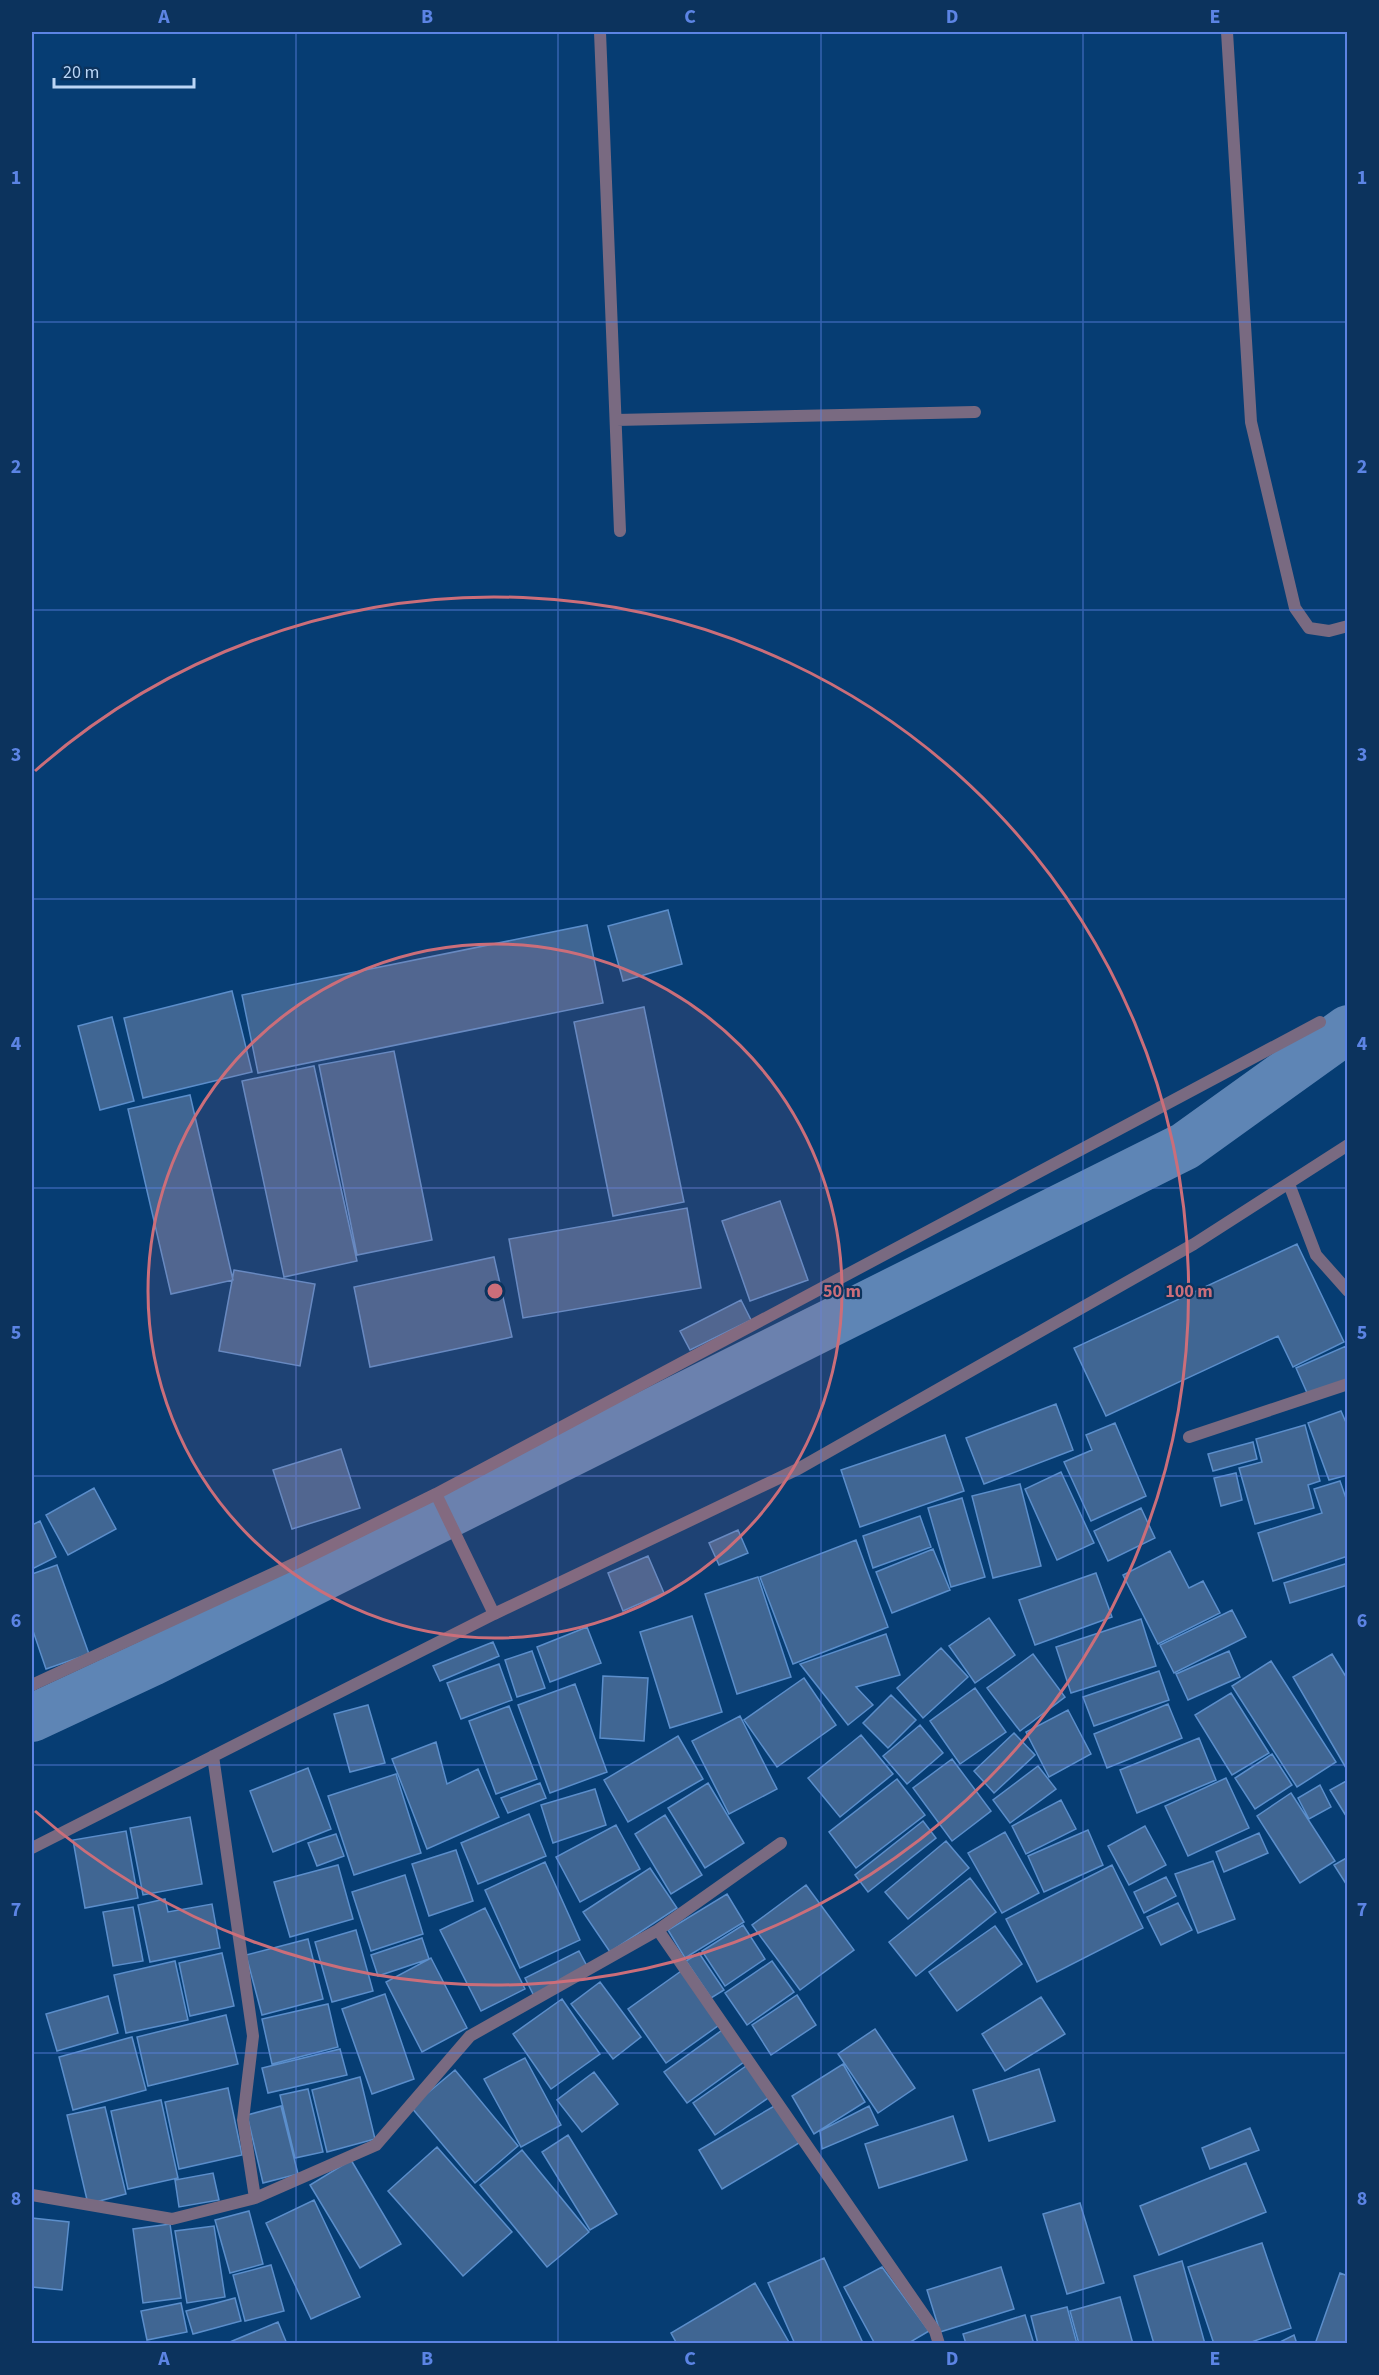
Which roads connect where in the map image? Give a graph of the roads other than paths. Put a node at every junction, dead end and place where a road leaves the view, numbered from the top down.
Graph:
1 (600, 32) edge
2 (1227, 32) edge
3 (975, 412) dead end
4 (616, 420) junction
5 (620, 531) dead end
6 (1347, 626) edge
7 (1320, 1022) dead end
8 (1347, 1145) edge
9 (1289, 1184) junction
10 (1347, 1291) edge
11 (1347, 1384) edge
12 (1189, 1437) dead end
13 (439, 1499) junction
14 (494, 1614) junction
15 (32, 1685) edge
16 (213, 1756) junction
17 (781, 1843) dead end
18 (32, 1848) edge
19 (658, 1930) junction
20 (32, 2195) edge
21 (255, 2198) junction
22 (939, 2343) edge

1 - 4 street
2 - 6 street
3 - 4 street
4 - 5 street
7 - 13 street
8 - 9 street
9 - 10 street
9 - 14 street
11 - 12 street
13 - 14 street
13 - 15 street
14 - 16 street
16 - 18 street
16 - 21 street
17 - 19 street
19 - 21 street
19 - 22 street
20 - 21 street

